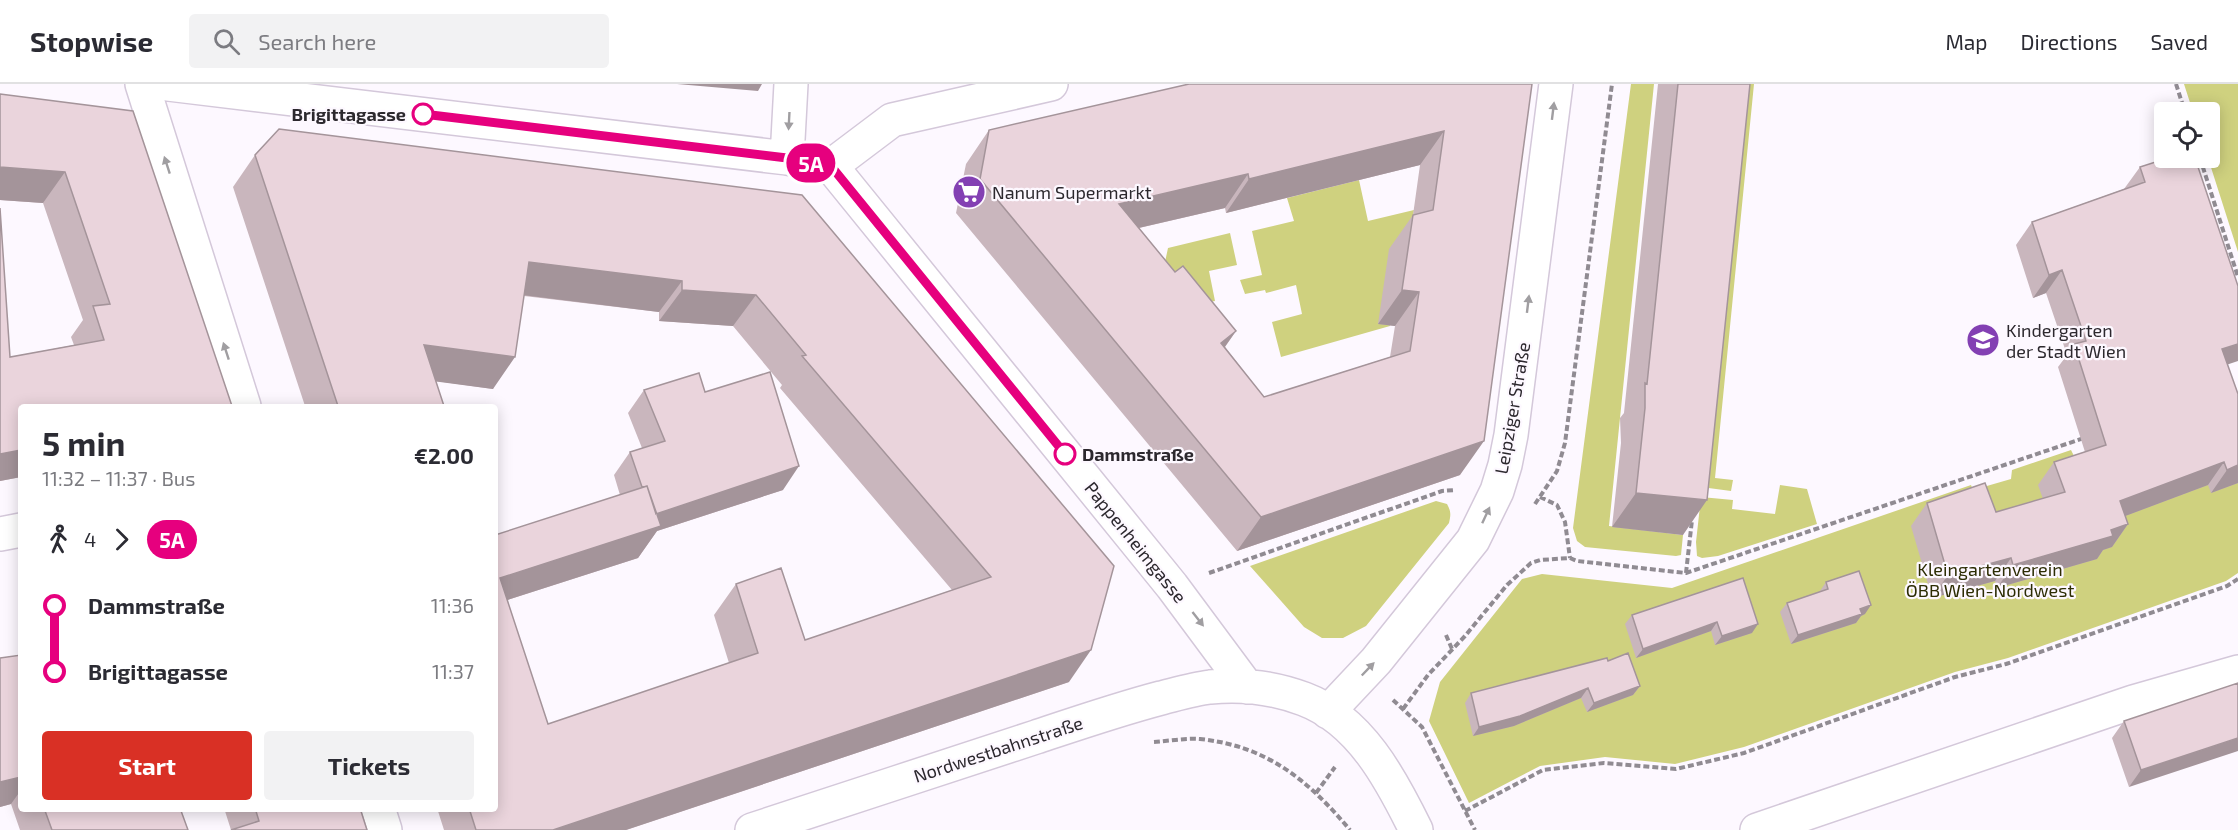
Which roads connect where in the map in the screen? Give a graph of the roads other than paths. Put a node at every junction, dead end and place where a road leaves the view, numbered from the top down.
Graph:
1 (142, 84) edge
2 (168, 84) edge
3 (790, 84) edge
4 (1051, 84) edge
5 (1556, 84) edge
6 (787, 158) junction
7 (831, 166) junction
8 (243, 404) edge
9 (18, 531) edge
10 (0, 534) edge
11 (2238, 672) edge
12 (1247, 687) junction
13 (1328, 712) junction
14 (379, 812) edge
15 (385, 830) edge
16 (752, 830) edge
17 (1416, 830) edge
18 (1757, 830) edge

8 -> 1 street
2 - 6 street
3 -> 6 street
4 - 7 street
13 -> 5 street, Leipziger Straße
6 - 7 street
7 -> 12 street, Pappenheimgasse
9 - 10 street
11 - 18 street
12 - 13 street
12 - 16 street, Nordwestbahnstraße
13 - 17 street
14 - 15 street

